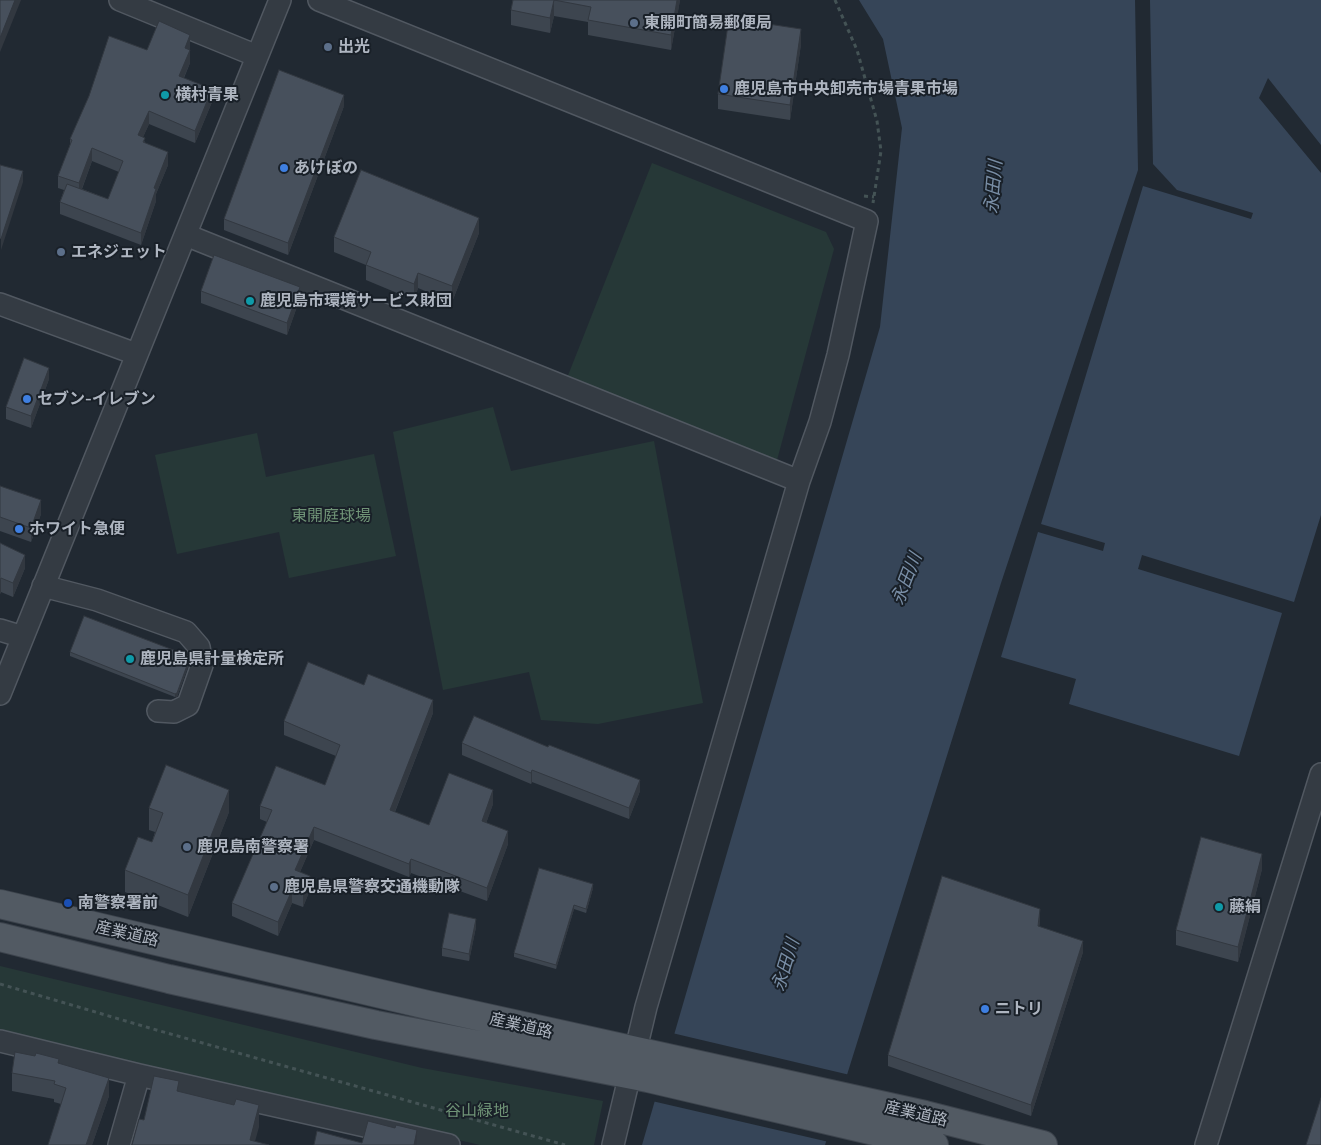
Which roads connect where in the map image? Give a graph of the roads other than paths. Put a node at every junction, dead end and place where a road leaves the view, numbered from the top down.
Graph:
1 (120, 0) edge
2 (280, 0) edge
3 (319, 0) edge
4 (257, 56) junction
5 (186, 235) junction
6 (0, 304) edge
7 (136, 354) junction
8 (799, 481) junction
9 (42, 586) junction
10 (0, 630) edge
11 (24, 638) junction
12 (0, 694) edge
13 (158, 711) dead end
14 (1321, 774) edge
15 (0, 904) edge
16 (0, 938) edge
17 (0, 1041) edge
18 (642, 1065) junction
19 (139, 1075) junction
20 (846, 1110) junction
21 (424, 1142) edge
22 (119, 1145) edge
23 (449, 1145) edge
24 (613, 1145) edge
25 (934, 1145) edge
26 (1043, 1145) edge
27 (1206, 1145) edge

1 - 4 street
2 - 4 street
3 - 8 street
4 - 5 street
5 - 7 street
5 - 8 street
6 - 7 street
7 - 9 street
8 - 18 street
9 - 11 street
9 - 13 street
10 - 11 street
11 - 12 street
14 - 27 street
15 - 18 main road, 産業道路
16 - 18 main road, 産業道路
17 - 19 street
18 - 20 main road, 産業道路
18 - 24 street
19 - 21 street
19 - 22 street
20 - 25 main road, 産業道路
20 - 26 main road, 産業道路
21 - 23 street

